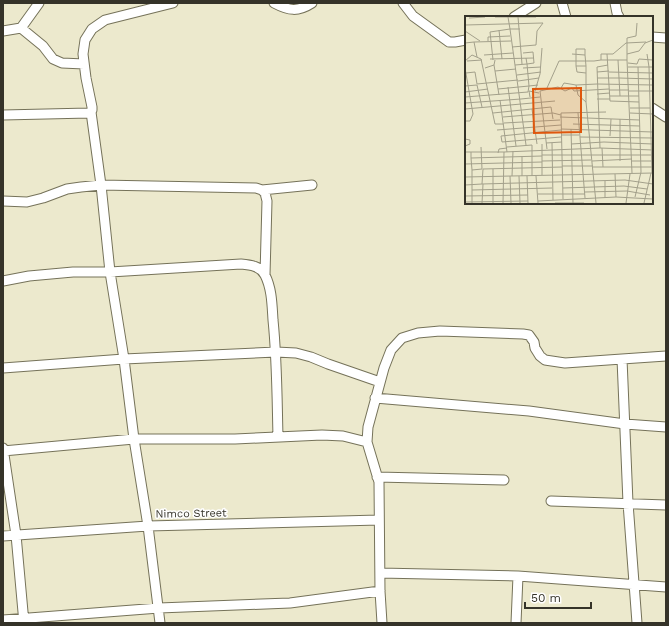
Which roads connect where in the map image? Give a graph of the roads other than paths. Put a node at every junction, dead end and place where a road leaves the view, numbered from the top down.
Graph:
1 (39, 3) edge
2 (173, 3) edge
3 (274, 3) edge
4 (312, 3) edge
5 (403, 3) edge
6 (536, 3) edge
7 (562, 3) edge
8 (615, 3) edge
9 (516, 16) edge
10 (566, 16) edge
11 (618, 16) edge
12 (22, 28) junction
13 (3, 31) edge
14 (653, 37) edge
15 (666, 38) edge
16 (465, 40) edge
17 (84, 64) junction
18 (653, 109) edge
19 (91, 112) junction
20 (3, 115) edge
21 (666, 117) edge
22 (101, 185) junction
23 (312, 185) dead end
24 (262, 190) junction
25 (3, 201) edge
26 (110, 272) junction
27 (265, 274) junction
28 (3, 281) edge
29 (276, 352) junction
30 (666, 356) edge
31 (622, 358) junction
32 (124, 359) junction
33 (3, 368) edge
34 (380, 382) junction
35 (375, 398) junction
36 (625, 424) junction
37 (666, 427) edge
38 (278, 437) junction
39 (134, 439) junction
40 (367, 442) junction
41 (3, 450) edge
42 (377, 477) junction
43 (504, 480) dead end
44 (551, 501) dead end
45 (628, 503) junction
46 (666, 505) edge
47 (379, 520) junction
48 (148, 526) junction
49 (16, 535) junction
50 (3, 536) edge
51 (380, 573) junction
52 (518, 576) junction
53 (635, 585) junction
54 (666, 587) edge
55 (380, 591) junction
56 (159, 608) junction
57 (3, 620) edge
58 (24, 621) edge
59 (160, 623) edge
60 (382, 623) edge
61 (516, 623) edge
62 (638, 623) edge

1 - 12 street
2 - 17 street
3 - 4 street
5 - 16 street
6 - 9 street
7 - 10 street
8 - 11 street
12 - 13 street
12 - 17 street
14 - 15 street
17 - 19 street
18 - 21 street
19 - 20 street
19 - 22 street
22 - 24 street
22 - 25 street
22 - 26 street
23 - 24 street
24 - 27 street
26 - 27 street
26 - 28 street
26 - 32 street
27 - 29 street
29 - 32 street
29 - 34 street
29 - 38 street
30 - 31 street
31 - 34 street
31 - 36 street
32 - 33 street
32 - 39 street
34 - 35 street
35 - 36 street
35 - 40 street
36 - 37 street
36 - 45 street
38 - 39 street
38 - 40 street
39 - 41 street
39 - 48 street
40 - 42 street
41 - 49 street
42 - 43 street
42 - 47 street
44 - 45 street
45 - 46 street
45 - 53 street
47 - 48 street, Nimco Street
47 - 51 street
48 - 49 street, Nimco Street
48 - 56 street
49 - 50 street, Nimco Street
49 - 58 street
51 - 52 street
51 - 55 street
52 - 53 street
52 - 61 street
53 - 54 street
53 - 62 street
55 - 56 street
55 - 60 street
56 - 58 street
56 - 59 street
57 - 58 street

